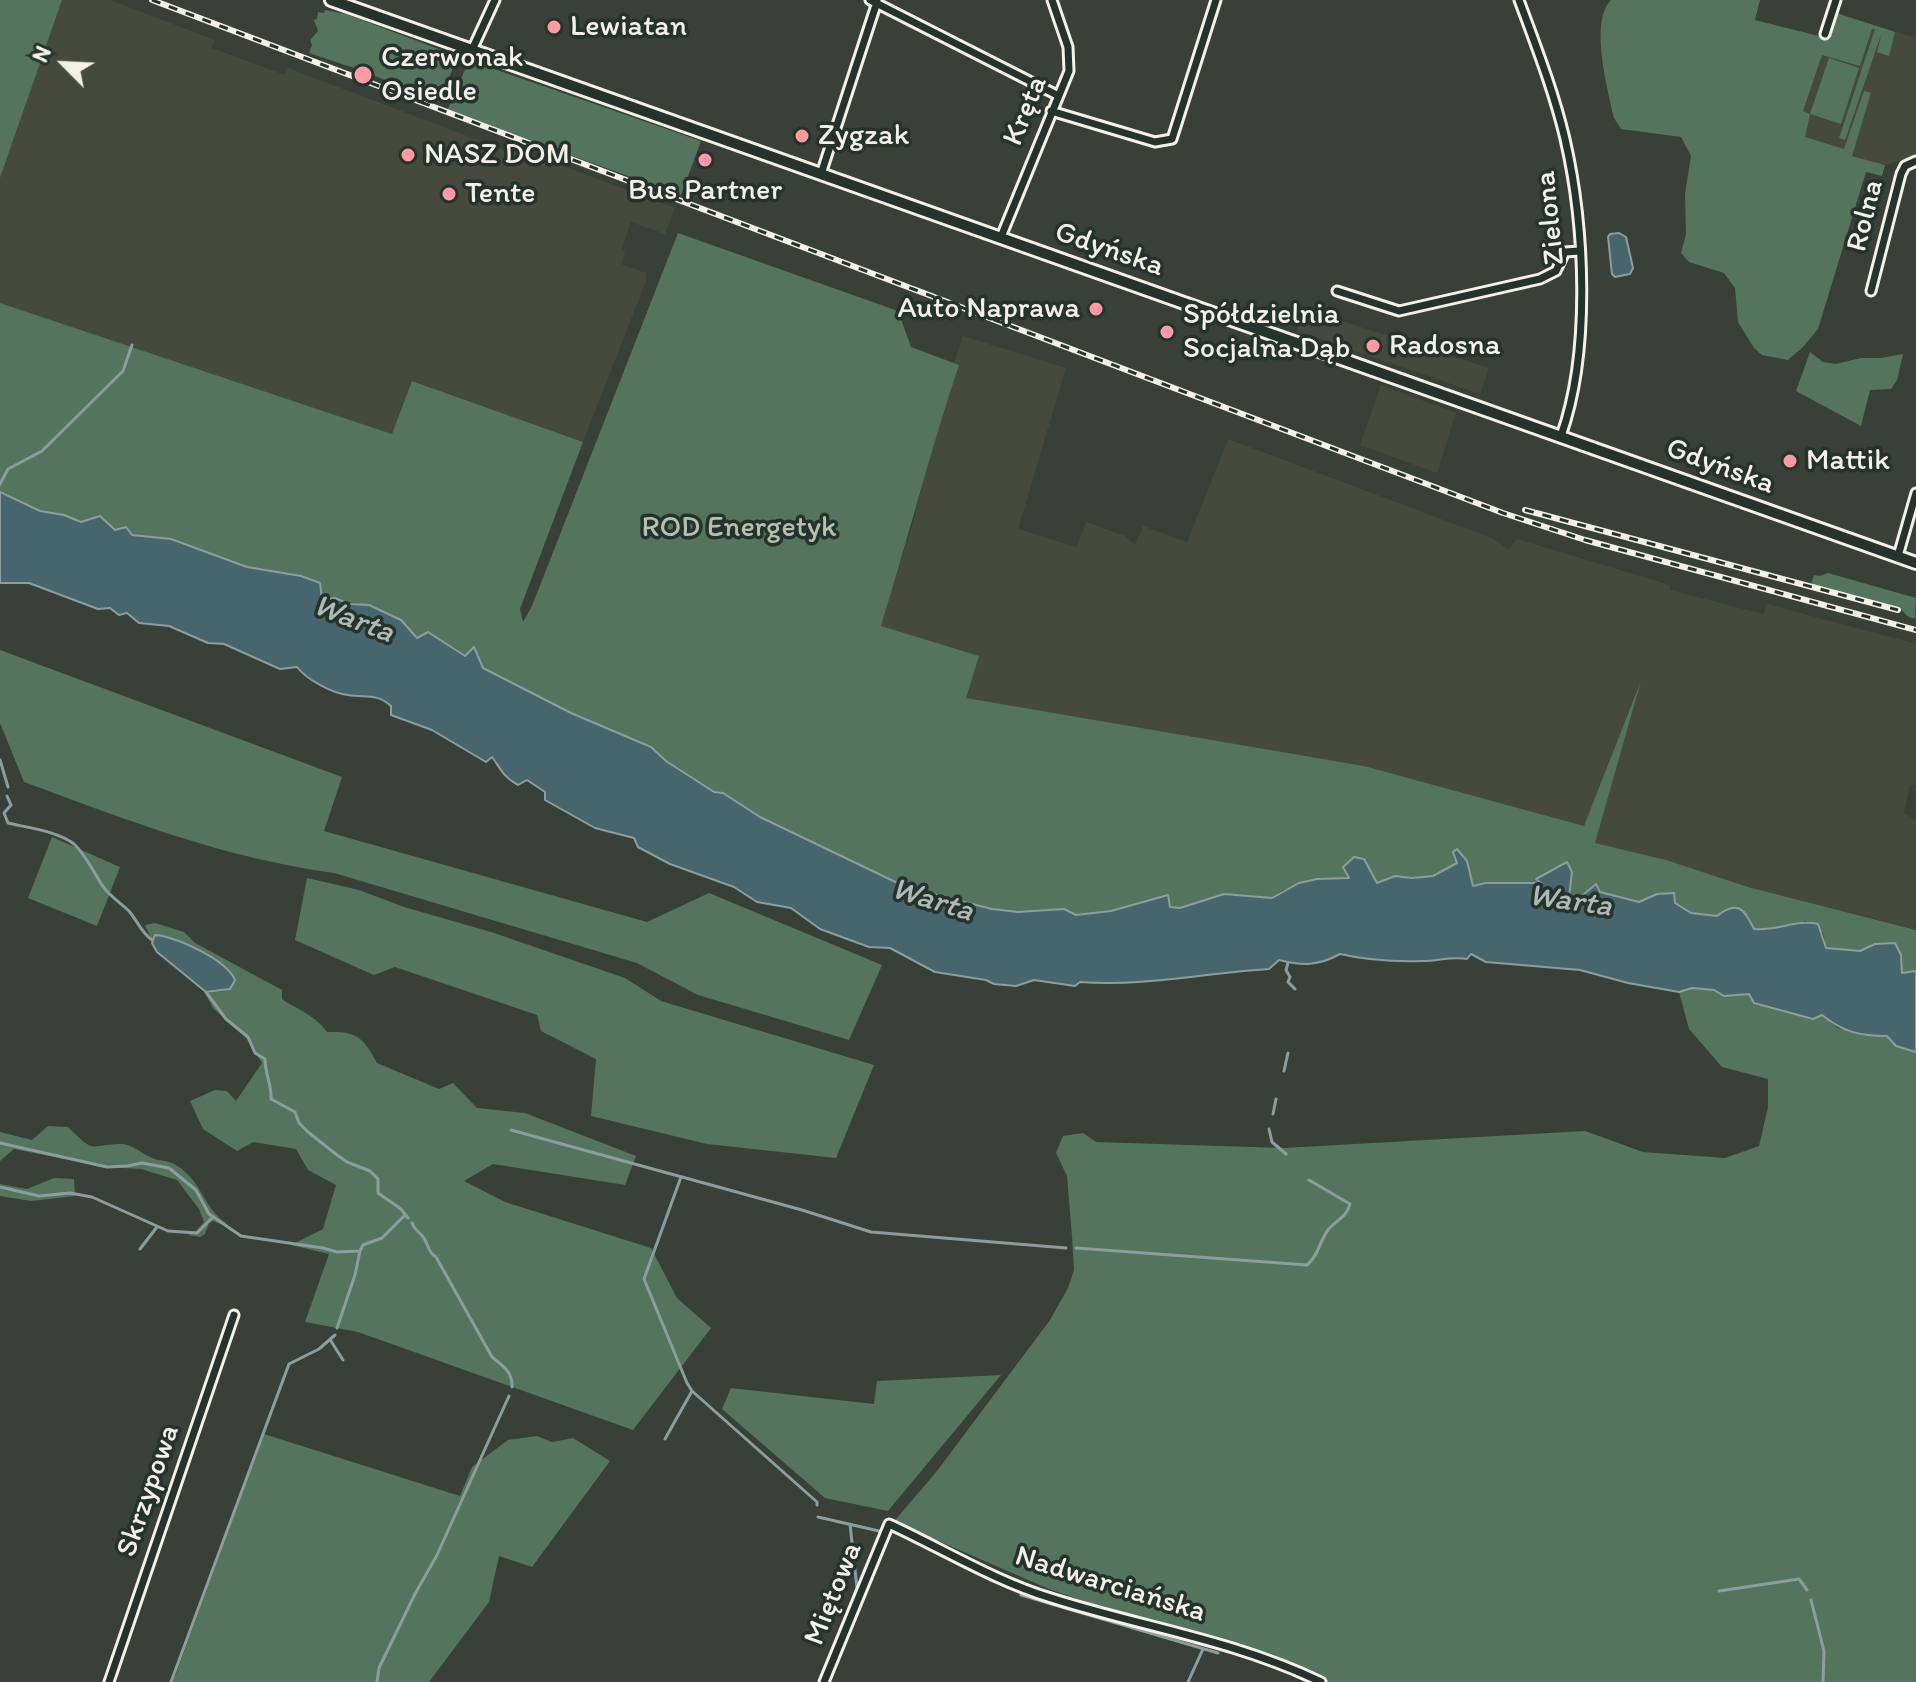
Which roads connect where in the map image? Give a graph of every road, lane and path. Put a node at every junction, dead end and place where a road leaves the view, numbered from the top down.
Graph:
1 (331, 0) edge
2 (495, 0) edge
3 (1052, 0) edge
4 (1216, 0) edge
5 (1519, 0) edge
6 (1836, 0) edge
7 (875, 1) edge
8 (359, 5) edge
9 (1825, 34) dead end
10 (472, 50) junction
11 (1057, 95) junction
12 (1051, 111) junction
13 (1916, 161) edge
14 (821, 174) junction
15 (1001, 237) junction
16 (1580, 251) junction
17 (1337, 291) dead end
18 (1871, 291) dead end
19 (1561, 436) junction
20 (1916, 493) edge
21 (1898, 556) junction
22 (1916, 563) edge
23 (234, 1315) dead end
24 (889, 1524) joint
25 (109, 1682) edge
26 (824, 1682) edge
27 (1321, 1682) edge

1 - 8 main road, Gdyńska
2 - 10 street
3 - 11 street, Kręta
4 - 12 street
5 - 16 street, Zielona
6 - 9 street
7 - 11 street
7 - 14 street
8 - 10 main road, Gdyńska
10 - 14 main road, Gdyńska
11 - 12 street, Kręta
12 - 15 street, Kręta
13 - 18 street, Rolna
14 - 15 main road, Gdyńska
15 - 19 main road, Gdyńska
16 - 17 street
16 - 19 street, Zielona
19 - 21 main road, Gdyńska
20 - 21 street
21 - 22 main road, Gdyńska
23 - 25 street, Skrzypowa
24 - 26 street, Miętowa
24 - 27 street, Nadwarciańska

